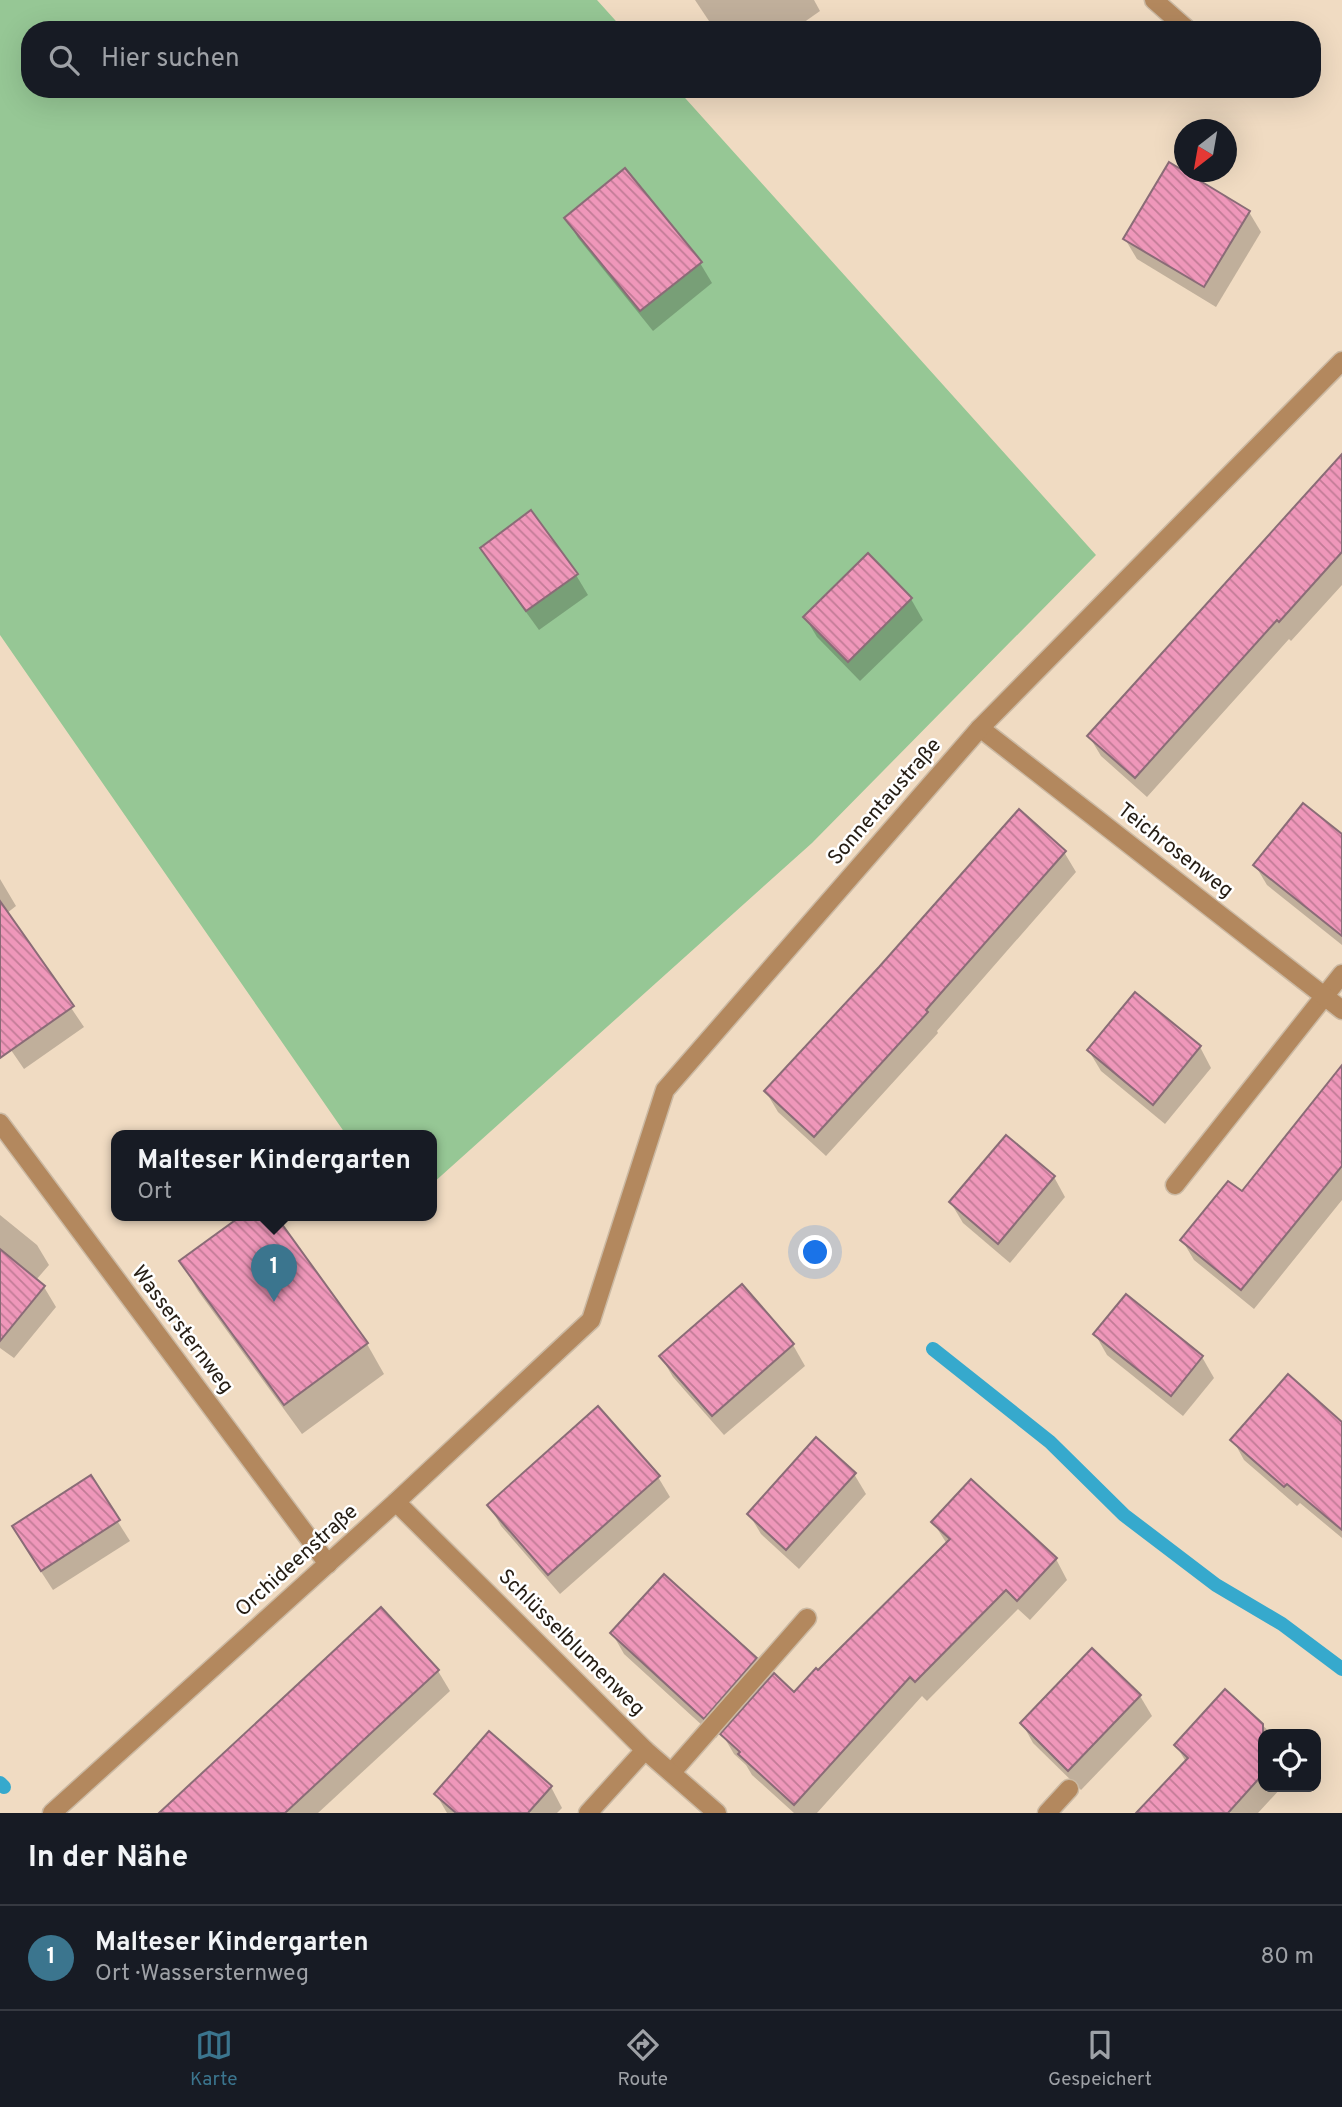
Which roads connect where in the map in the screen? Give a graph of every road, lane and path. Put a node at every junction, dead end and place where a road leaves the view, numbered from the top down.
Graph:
1 (1154, 0) edge
2 (1178, 21) edge
3 (1342, 361) edge
4 (980, 728) junction
5 (1342, 974) edge
6 (1325, 995) junction
7 (1342, 1010) edge
8 (0, 1123) edge
9 (1175, 1185) dead end
10 (570, 1342) joint
11 (396, 1502) junction
12 (328, 1564) junction
13 (807, 1618) dead end
14 (645, 1749) junction
15 (672, 1772) junction
16 (1069, 1789) dead end
17 (52, 1813) edge
18 (588, 1813) edge
19 (717, 1813) edge
20 (1047, 1813) edge

1 - 2 street
3 - 4 street, Sonnentaustraße
4 - 6 street, Teichrosenweg
4 - 10 street, Sonnentaustraße
5 - 6 street
6 - 7 street, Teichrosenweg
6 - 9 street
8 - 12 street, Wassersternweg
10 - 11 street, Orchideenstraße
11 - 12 street, Orchideenstraße
11 - 14 street, Schlüsselblumenweg
12 - 17 street, Orchideenstraße
13 - 15 street
14 - 15 street, Schlüsselblumenweg
14 - 18 street
15 - 19 street, Schlüsselblumenweg
16 - 20 street

